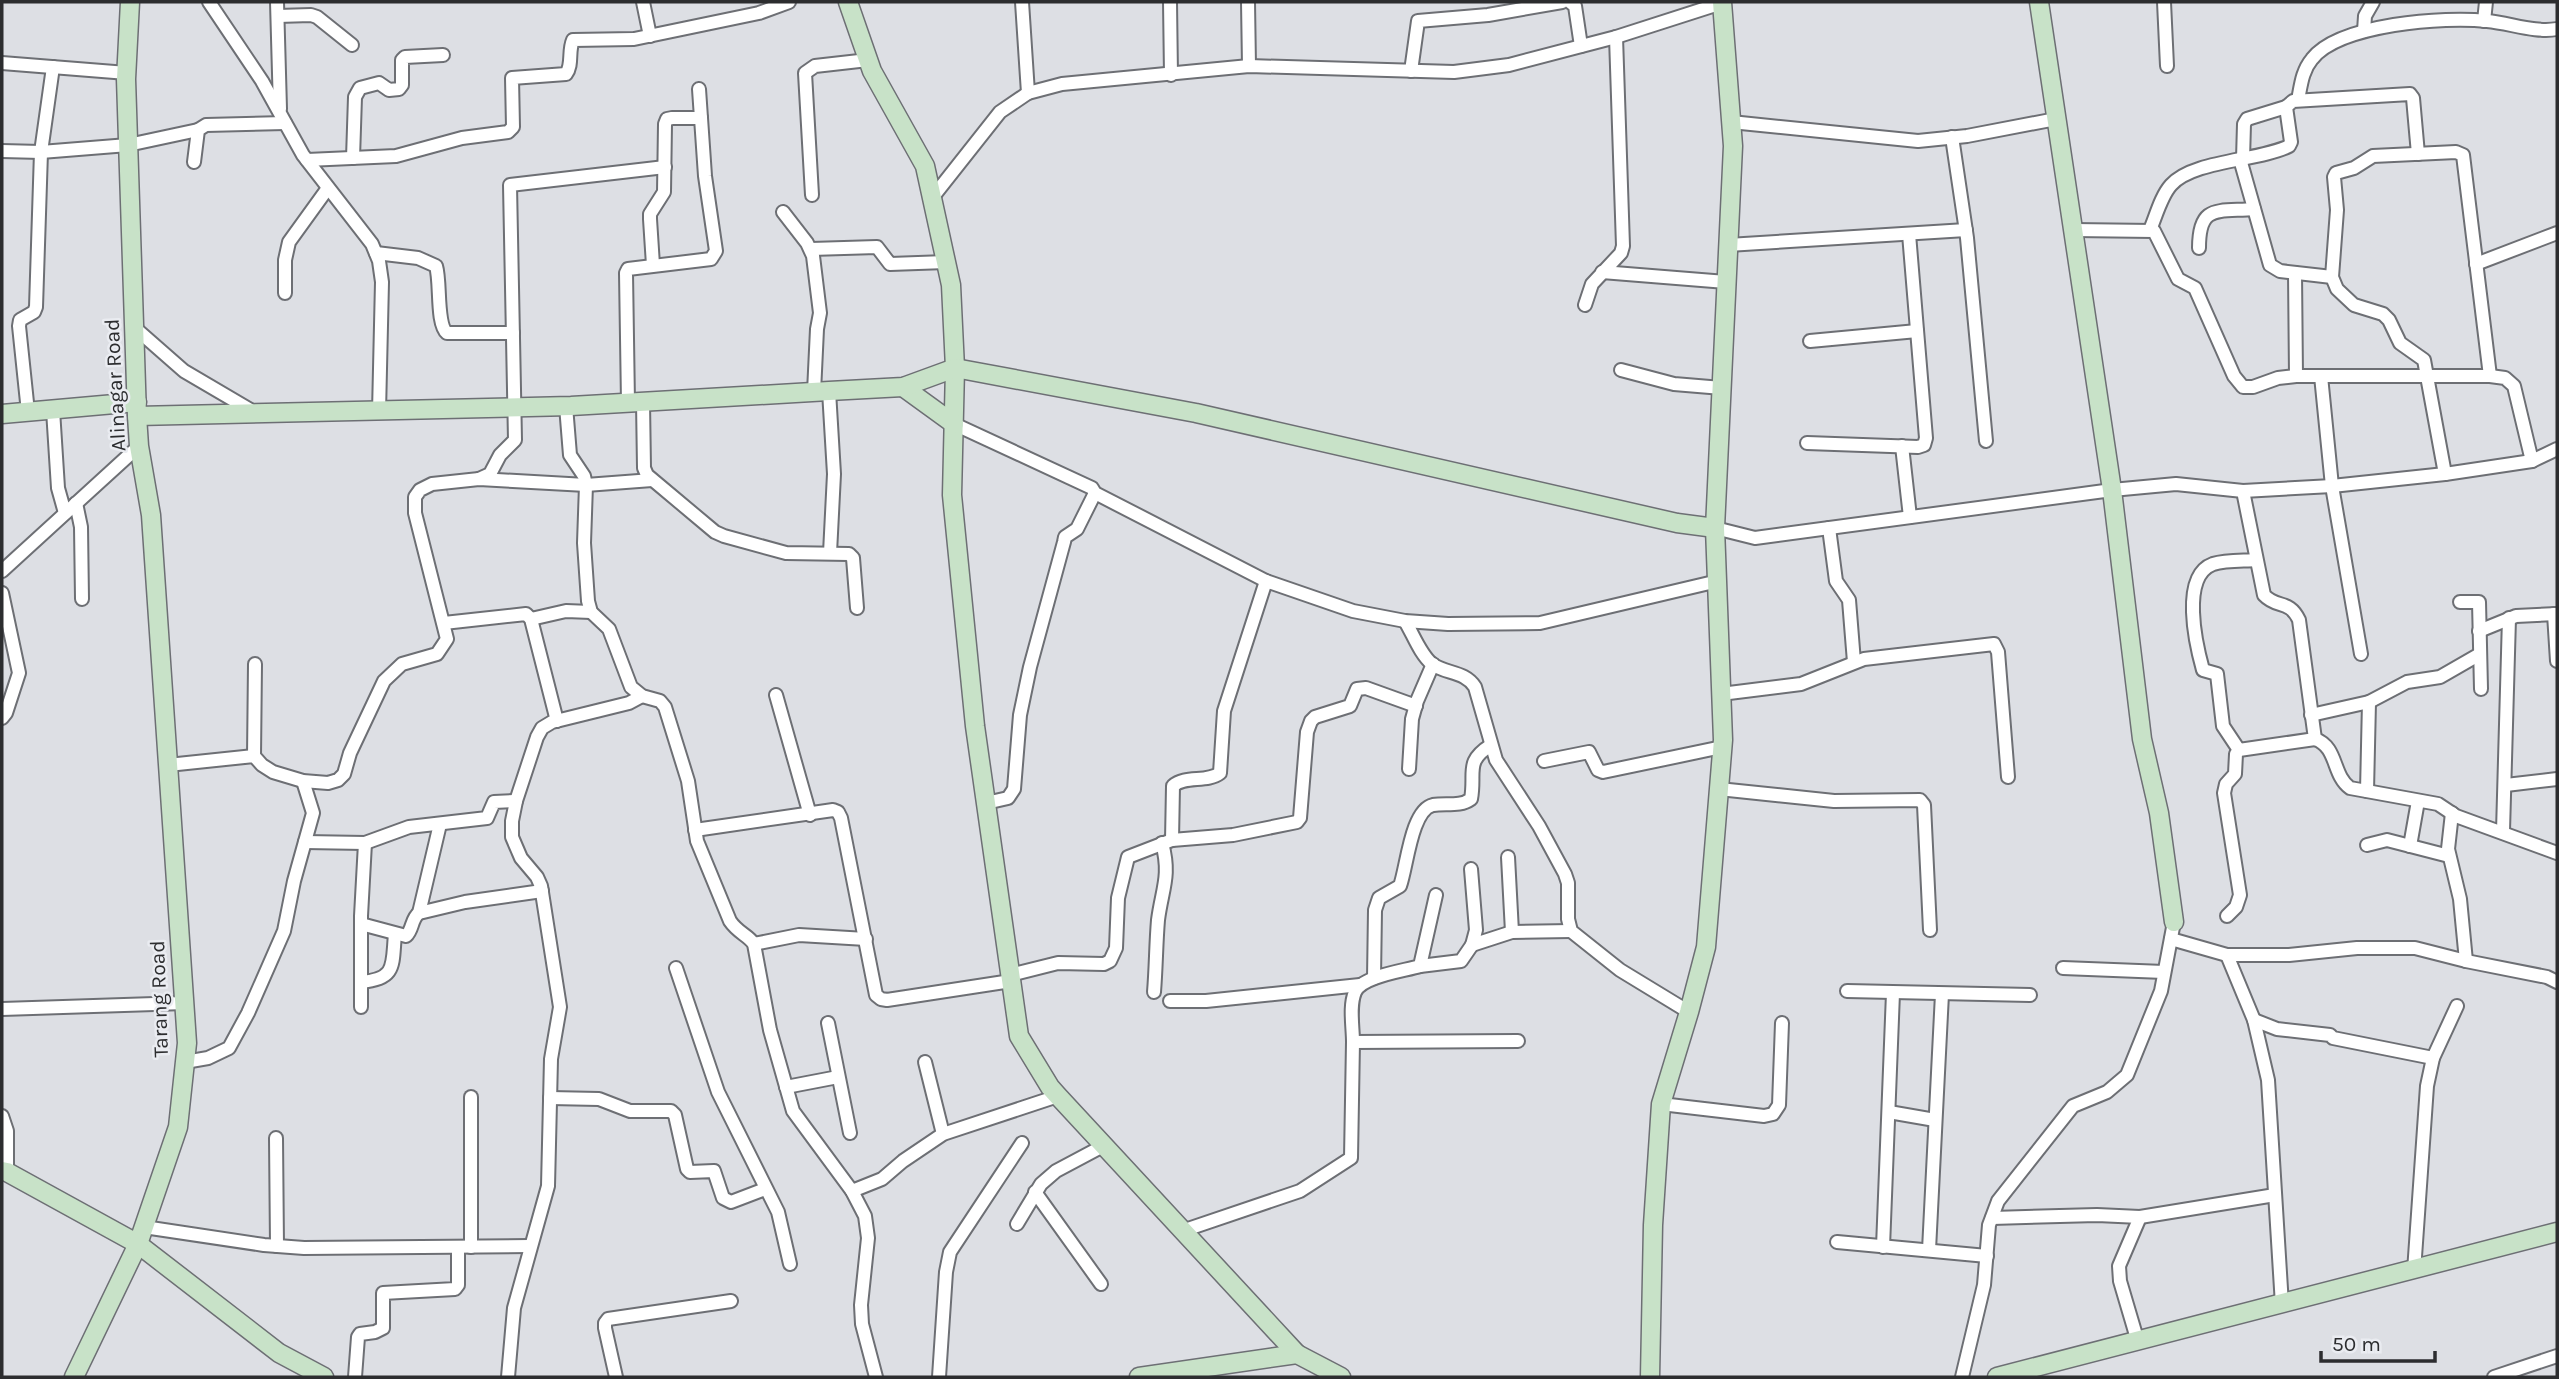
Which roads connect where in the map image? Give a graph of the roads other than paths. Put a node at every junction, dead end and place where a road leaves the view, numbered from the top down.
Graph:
1 (130, 2) edge
2 (209, 2) edge
3 (277, 2) edge
4 (643, 2) edge
5 (789, 2) edge
6 (848, 2) edge
7 (1022, 2) edge
8 (1170, 2) edge
9 (1248, 2) edge
10 (1562, 2) edge
11 (1570, 2) edge
12 (1722, 2) edge
13 (2039, 2) edge
14 (2164, 2) edge
15 (2373, 2) edge
16 (2486, 2) edge
17 (1524, 5) edge
18 (312, 8) edge
19 (1488, 8) edge
20 (278, 16) junction
21 (2484, 21) junction
22 (2557, 29) edge
23 (2364, 31) junction
24 (650, 36) junction
25 (1616, 37) junction
26 (352, 46) dead end
27 (1581, 46) junction
28 (443, 55) dead end
29 (868, 60) junction
30 (2, 63) edge
31 (1249, 66) junction
32 (2167, 66) dead end
33 (52, 67) junction
34 (1411, 71) junction
35 (127, 73) junction
36 (1171, 75) junction
37 (699, 89) dead end
38 (1028, 93) junction
39 (2298, 100) junction
40 (2286, 107) junction
41 (283, 118) junction
42 (701, 118) junction
43 (2056, 120) junction
44 (1731, 122) junction
45 (198, 130) junction
46 (1952, 137) junction
47 (128, 145) junction
48 (2, 151) edge
49 (41, 152) junction
50 (2418, 154) junction
51 (353, 158) junction
52 (2242, 159) junction
53 (307, 160) junction
54 (194, 162) dead end
55 (665, 167) junction
56 (328, 188) junction
57 (812, 195) dead end
58 (932, 198) junction
59 (2254, 209) junction
60 (783, 212) dead end
61 (1966, 230) junction
62 (2073, 230) junction
63 (2150, 230) junction
64 (2557, 233) edge
65 (1909, 234) junction
66 (1728, 245) junction
67 (2199, 248) dead end
68 (811, 249) junction
69 (376, 253) junction
70 (946, 262) junction
71 (2476, 264) junction
72 (653, 265) junction
73 (1602, 272) junction
74 (2295, 273) junction
75 (2332, 276) junction
76 (1727, 282) junction
77 (285, 293) dead end
78 (1584, 305) dead end
79 (135, 328) junction
80 (1917, 331) junction
81 (513, 333) junction
82 (1810, 341) dead end
83 (955, 368) junction
84 (1621, 370) dead end
85 (2296, 376) junction
86 (2321, 376) junction
87 (2428, 376) junction
88 (2490, 376) junction
89 (903, 387) junction
90 (1722, 388) junction
91 (822, 392) junction
92 (636, 402) junction
93 (566, 406) junction
94 (516, 407) junction
95 (137, 409) junction
96 (53, 410) junction
97 (28, 412) junction
98 (379, 412) junction
99 (2, 414) edge
100 (257, 414) junction
101 (954, 424) junction
102 (1986, 441) dead end
103 (1807, 443) dead end
104 (139, 446) junction
105 (1902, 446) junction
106 (2557, 449) edge
107 (2532, 461) junction
108 (2445, 474) junction
109 (479, 479) junction
110 (652, 480) junction
111 (586, 485) junction
112 (2332, 486) junction
113 (2112, 490) junction
114 (2243, 491) junction
115 (1095, 493) junction
116 (76, 503) junction
117 (65, 513) junction
118 (1910, 517) junction
119 (1715, 528) junction
120 (1829, 528) junction
121 (830, 553) junction
122 (2256, 560) junction
123 (2, 571) edge
124 (1266, 581) junction
125 (1718, 581) junction
126 (2, 593) edge
127 (82, 598) dead end
128 (2460, 602) dead end
129 (857, 608) dead end
130 (591, 612) junction
131 (2556, 614) edge
132 (2509, 618) junction
133 (531, 619) junction
134 (1405, 621) junction
135 (444, 623) junction
136 (2480, 631) junction
137 (2480, 653) junction
138 (2361, 654) dead end
139 (2557, 661) edge
140 (1854, 662) junction
141 (255, 664) dead end
142 (1433, 664) junction
143 (2481, 689) dead end
144 (1721, 694) junction
145 (776, 695) dead end
146 (642, 696) junction
147 (2369, 702) junction
148 (1416, 706) junction
149 (2311, 715) junction
150 (2, 718) edge
151 (556, 721) junction
152 (2315, 739) junction
153 (1492, 745) junction
154 (1722, 747) junction
155 (2239, 750) junction
156 (254, 756) junction
157 (1544, 761) dead end
158 (168, 765) junction
159 (1409, 769) dead end
160 (2008, 777) dead end
161 (2557, 779) edge
162 (303, 781) junction
163 (2506, 785) junction
164 (1719, 789) junction
165 (2367, 791) junction
166 (516, 801) junction
167 (2418, 801) junction
168 (986, 803) junction
169 (2452, 813) junction
170 (810, 815) junction
171 (440, 824) junction
172 (695, 830) junction
173 (2503, 831) junction
174 (305, 842) junction
175 (1167, 842) junction
176 (365, 843) junction
177 (2367, 845) dead end
178 (2410, 846) junction
179 (2557, 853) edge
180 (1508, 856) dead end
181 (2449, 856) junction
182 (1471, 869) dead end
183 (542, 891) junction
184 (1436, 895) dead end
185 (419, 913) junction
186 (2227, 916) dead end
187 (361, 924) junction
188 (1930, 930) dead end
189 (1571, 931) junction
190 (2173, 931) junction
191 (1512, 932) junction
192 (395, 934) junction
193 (866, 939) junction
194 (754, 944) junction
195 (1472, 945) junction
196 (2227, 955) junction
197 (2466, 961) junction
198 (1420, 966) junction
199 (676, 968) dead end
200 (2063, 968) dead end
201 (2164, 972) junction
202 (1011, 978) junction
203 (1374, 978) junction
204 (361, 982) junction
205 (2557, 982) edge
206 (1360, 985) junction
207 (1154, 992) dead end
208 (1847, 992) dead end
209 (1893, 993) junction
210 (1942, 994) junction
211 (2030, 995) dead end
212 (1170, 1001) dead end
213 (185, 1003) junction
214 (2457, 1006) dead end
215 (361, 1007) dead end
216 (2, 1009) edge
217 (1689, 1012) junction
218 (2254, 1020) junction
219 (828, 1023) dead end
220 (1782, 1023) dead end
221 (1518, 1041) dead end
222 (1353, 1042) junction
223 (2433, 1058) junction
224 (185, 1062) junction
225 (925, 1062) dead end
226 (838, 1077) junction
227 (786, 1087) junction
228 (1058, 1096) junction
229 (471, 1097) dead end
230 (550, 1098) junction
231 (1661, 1104) junction
232 (1889, 1112) junction
233 (2, 1116) edge
234 (1935, 1120) junction
235 (850, 1133) dead end
236 (943, 1134) junction
237 (275, 1138) dead end
238 (1022, 1143) dead end
239 (1103, 1146) junction
240 (4, 1172) edge
241 (765, 1189) junction
242 (852, 1191) junction
243 (1035, 1192) junction
244 (2275, 1195) junction
245 (1992, 1217) junction
246 (2140, 1217) junction
247 (1017, 1224) dead end
248 (1182, 1231) junction
249 (2557, 1232) edge
250 (141, 1236) junction
251 (1837, 1242) dead end
252 (277, 1246) junction
253 (530, 1246) junction
254 (458, 1247) junction
255 (471, 1247) junction
256 (1883, 1247) junction
257 (1929, 1250) junction
258 (1987, 1256) junction
259 (790, 1264) dead end
260 (2414, 1271) junction
261 (1101, 1284) dead end
262 (732, 1301) dead end
263 (2282, 1305) junction
264 (2138, 1342) junction
265 (1297, 1354) junction
266 (2557, 1356) edge
267 (74, 1377) edge
268 (324, 1377) edge
269 (355, 1377) edge
270 (508, 1377) edge
271 (616, 1377) edge
272 (876, 1377) edge
273 (939, 1377) edge
274 (1139, 1377) edge
275 (1320, 1377) edge
276 (1341, 1377) edge
277 (1650, 1377) edge
278 (1962, 1377) edge
279 (1997, 1377) edge
280 (2494, 1377) edge

1 - 35 street, Alinagar Road
2 - 41 street
3 - 20 street
4 - 24 street
5 - 24 street
6 - 29 street
7 - 38 street
8 - 36 street
9 - 31 street
10 - 17 street
11 - 27 street
12 - 25 street
12 - 44 street
13 - 43 street
14 - 32 street
15 - 23 street
16 - 21 street
17 - 19 street
18 - 20 street
18 - 26 street
19 - 34 street
20 - 41 street
21 - 22 street
21 - 23 street
23 - 39 street
24 - 51 street
25 - 27 street
25 - 73 street
27 - 34 street
28 - 51 street
29 - 57 street
29 - 58 street
30 - 33 street
31 - 34 street
31 - 36 street
33 - 35 street
33 - 49 street
35 - 47 street, Alinagar Road
36 - 38 street
37 - 42 street
38 - 58 street
39 - 40 street
39 - 50 street
40 - 52 street
40 - 52 street
41 - 45 street
41 - 53 street
42 - 55 street
42 - 72 street
43 - 46 street
43 - 62 street
44 - 46 street
44 - 66 street
45 - 47 street
45 - 54 street
46 - 61 street
47 - 49 street
47 - 79 street, Alinagar Road
48 - 49 street
49 - 97 street
50 - 71 street
50 - 75 street
51 - 53 street
52 - 59 street
52 - 63 street
53 - 56 street
55 - 72 street
55 - 81 street
56 - 69 street
56 - 77 street
58 - 70 street
59 - 67 street
59 - 74 street
60 - 68 street
61 - 65 street
61 - 102 street
62 - 63 street
62 - 113 street
63 - 85 street
64 - 71 street
65 - 66 street
65 - 80 street
66 - 76 street
68 - 70 street
68 - 91 street
69 - 81 street
69 - 98 street
70 - 83 street
71 - 88 street
72 - 92 street
73 - 76 street
73 - 78 street
74 - 75 street
74 - 85 street
75 - 87 street
76 - 90 street
79 - 95 street, Alinagar Road
79 - 100 street
80 - 82 street
80 - 105 street
81 - 94 street
83 - 89 street
83 - 101 street
83 - 119 street
84 - 90 street
85 - 86 street
86 - 87 street
86 - 112 street
87 - 88 street
87 - 108 street
88 - 107 street
89 - 91 street
89 - 101 street
90 - 119 street
91 - 92 street
91 - 121 street
92 - 93 street
92 - 110 street
93 - 94 street
93 - 111 street
94 - 98 street
94 - 109 street
95 - 96 street
95 - 100 street
95 - 104 street, Alinagar Road
96 - 97 street
96 - 117 street
97 - 99 street
98 - 100 street
101 - 115 street
101 - 168 street
103 - 105 street
104 - 116 street
104 - 158 street, Alinagar Road
105 - 118 street
106 - 107 street
107 - 108 street
108 - 112 street
109 - 111 street
109 - 135 street
110 - 111 street
110 - 121 street
111 - 130 street
112 - 114 street
112 - 138 street
113 - 114 street
113 - 118 street
113 - 190 street
114 - 122 street
115 - 124 street
115 - 168 street
116 - 117 street
116 - 127 street
117 - 123 street
118 - 120 street
119 - 120 street
119 - 125 street
120 - 140 street
121 - 129 street
122 - 149 street
122 - 155 street
124 - 134 street
124 - 175 street
125 - 134 street
125 - 144 street
126 - 150 street
128 - 136 street
130 - 133 street
130 - 146 street
131 - 132 street
131 - 139 street
132 - 136 street
132 - 163 street
133 - 135 street
133 - 151 street
134 - 142 street
135 - 162 street
136 - 137 street
137 - 143 street
137 - 147 street
140 - 144 street
140 - 160 street
141 - 156 street
142 - 148 street
142 - 153 street
144 - 154 street
145 - 170 street
146 - 151 street
146 - 172 street
147 - 149 street
147 - 165 street
148 - 159 street
148 - 175 street
149 - 152 street
151 - 166 street
152 - 155 street
152 - 165 street
153 - 189 street
153 - 203 street
154 - 157 street
154 - 164 street
155 - 186 street
156 - 158 street
156 - 162 street
158 - 213 street, Tarang Road
161 - 163 street
162 - 174 street
163 - 173 street
164 - 188 street
164 - 217 street
165 - 167 street
166 - 171 street
166 - 183 street
167 - 169 street
167 - 178 street
168 - 202 street
169 - 173 street
169 - 181 street
170 - 172 street
170 - 193 street
171 - 176 street
171 - 185 street
172 - 194 street
173 - 179 street
174 - 176 street
174 - 224 street
175 - 202 street
175 - 207 street
176 - 187 street
177 - 178 street
178 - 181 street
180 - 191 street
181 - 197 street
182 - 195 street
183 - 185 street
183 - 230 street
184 - 198 street
185 - 192 street
187 - 192 street
187 - 204 street
189 - 191 street
189 - 217 street
190 - 196 street
190 - 201 street
191 - 195 street
192 - 204 street
193 - 194 street
193 - 202 street
194 - 227 street
195 - 198 street
196 - 197 street
196 - 218 street
197 - 205 street
198 - 203 street
199 - 241 street
200 - 201 street
201 - 245 street
202 - 228 street
203 - 206 street
204 - 215 street
206 - 212 street
206 - 222 street
208 - 209 street
209 - 210 street
209 - 232 street
210 - 211 street
210 - 234 street
213 - 216 street
213 - 224 street, Tarang Road
214 - 223 street
217 - 231 street
218 - 223 street
218 - 244 street
219 - 226 street
220 - 231 street
221 - 222 street
222 - 248 street
223 - 260 street
224 - 250 street, Tarang Road
225 - 236 street
226 - 227 street
226 - 235 street
227 - 242 street
228 - 236 street
228 - 239 street
229 - 255 street
230 - 241 street
230 - 253 street
231 - 277 street
232 - 234 street
232 - 256 street
233 - 240 street
234 - 257 street
236 - 242 street
237 - 252 street
238 - 273 street
239 - 243 street
239 - 248 street
240 - 250 street
241 - 259 street
242 - 272 street
243 - 247 street
243 - 261 street
244 - 246 street
244 - 263 street
245 - 246 street
245 - 258 street
246 - 264 street
248 - 265 street
249 - 260 street
250 - 252 street
250 - 267 street, Tarang Road
250 - 268 street
251 - 256 street
252 - 254 street
253 - 255 street
253 - 270 street
254 - 255 street
254 - 269 street
256 - 257 street
257 - 258 street
258 - 278 street
260 - 263 street
262 - 271 street
263 - 264 street
264 - 279 street
265 - 274 street
265 - 275 street
265 - 276 street
266 - 280 street

